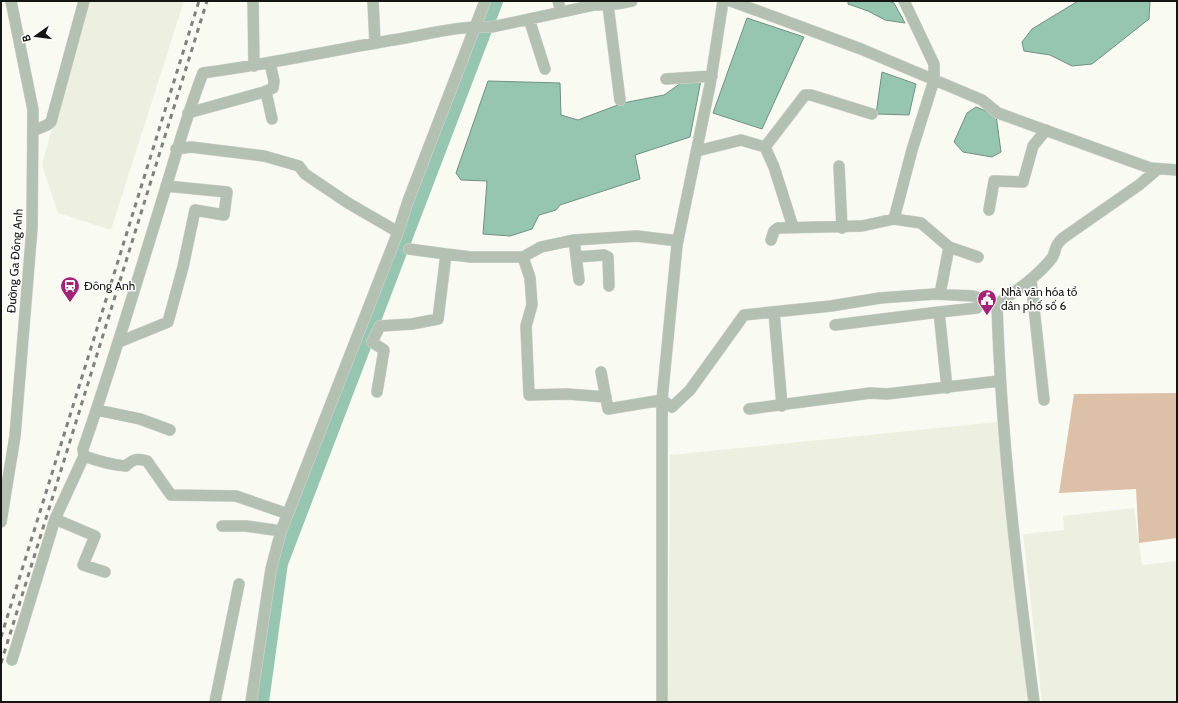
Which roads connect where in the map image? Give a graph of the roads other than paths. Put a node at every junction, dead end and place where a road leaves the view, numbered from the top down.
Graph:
1 (11, 1) edge
2 (84, 1) edge
3 (253, 1) edge
4 (373, 1) edge
5 (485, 1) edge
6 (632, 1) edge
7 (723, 1) edge
8 (731, 1) edge
9 (904, 1) edge
10 (614, 3) edge
11 (560, 6) edge
12 (529, 19) junction
13 (476, 26) junction
14 (375, 43) junction
15 (270, 63) junction
16 (254, 66) junction
17 (544, 70) dead end
18 (712, 76) junction
19 (666, 78) dead end
20 (934, 80) junction
21 (264, 92) junction
22 (620, 100) dead end
23 (188, 113) junction
24 (872, 114) dead end
25 (272, 119) dead end
26 (1046, 130) junction
27 (33, 131) junction
28 (765, 147) junction
29 (176, 149) junction
30 (697, 151) junction
31 (839, 166) dead end
32 (1158, 169) junction
33 (1177, 170) edge
34 (166, 186) junction
35 (989, 210) dead end
36 (894, 219) junction
37 (793, 227) junction
38 (842, 228) junction
39 (398, 232) junction
40 (574, 240) junction
41 (771, 240) dead end
42 (678, 241) junction
43 (949, 247) junction
44 (408, 249) dead end
45 (446, 254) junction
46 (978, 256) dead end
47 (523, 257) junction
48 (576, 257) junction
49 (579, 280) dead end
50 (1031, 280) junction
51 (609, 286) dead end
52 (940, 294) junction
53 (997, 304) junction
54 (976, 308) dead end
55 (774, 312) junction
56 (939, 312) junction
57 (835, 324) dead end
58 (119, 342) junction
59 (601, 372) dead end
60 (999, 381) junction
61 (947, 388) junction
62 (377, 392) dead end
63 (606, 397) junction
64 (662, 400) junction
65 (1044, 400) dead end
66 (782, 406) junction
67 (749, 409) dead end
68 (96, 410) junction
69 (170, 430) dead end
70 (84, 456) junction
71 (288, 514) junction
72 (55, 519) junction
73 (1, 521) edge
74 (222, 526) dead end
75 (281, 530) junction
76 (105, 572) dead end
77 (239, 584) dead end
78 (12, 660) dead end
79 (215, 702) edge
80 (251, 702) edge
81 (662, 702) edge
82 (1034, 702) edge

1 - 27 street, Đường Ga Đông Anh
2 - 27 street
3 - 16 street
4 - 14 street
5 - 13 street
6 - 10 street
7 - 18 street
8 - 20 street
9 - 20 street
10 - 11 street
10 - 22 street
11 - 12 street
12 - 13 street
12 - 17 street
13 - 14 street
13 - 39 street
14 - 15 street
15 - 16 street
15 - 21 street
16 - 23 street
18 - 19 street
18 - 30 street
20 - 26 street
20 - 36 street
21 - 23 street
21 - 25 street
23 - 29 street
24 - 28 street
26 - 32 street
26 - 35 street
27 - 73 street, Đường Ga Đông Anh
28 - 30 street
28 - 37 street
29 - 34 street
29 - 39 street
30 - 42 street
31 - 38 street
32 - 33 street
32 - 50 street
34 - 58 street
34 - 58 street
36 - 38 street
36 - 43 street
37 - 38 street
37 - 41 street
39 - 71 street
40 - 42 street
40 - 47 street
40 - 48 street
42 - 64 street
43 - 46 street
43 - 52 street
44 - 45 street
45 - 47 street
45 - 62 street
47 - 63 street
48 - 49 street
48 - 51 street
50 - 53 street
50 - 65 street
52 - 53 street
52 - 55 street
53 - 60 street
54 - 56 street
55 - 64 street
55 - 66 street
56 - 57 street
56 - 61 street
58 - 68 street
59 - 63 street
60 - 61 street
60 - 82 street
61 - 66 street
63 - 64 street
64 - 81 street
66 - 67 street
68 - 69 street
68 - 70 street
70 - 71 street
70 - 72 street
71 - 75 street
72 - 76 street
72 - 78 street
74 - 75 street
75 - 80 street
77 - 79 street

